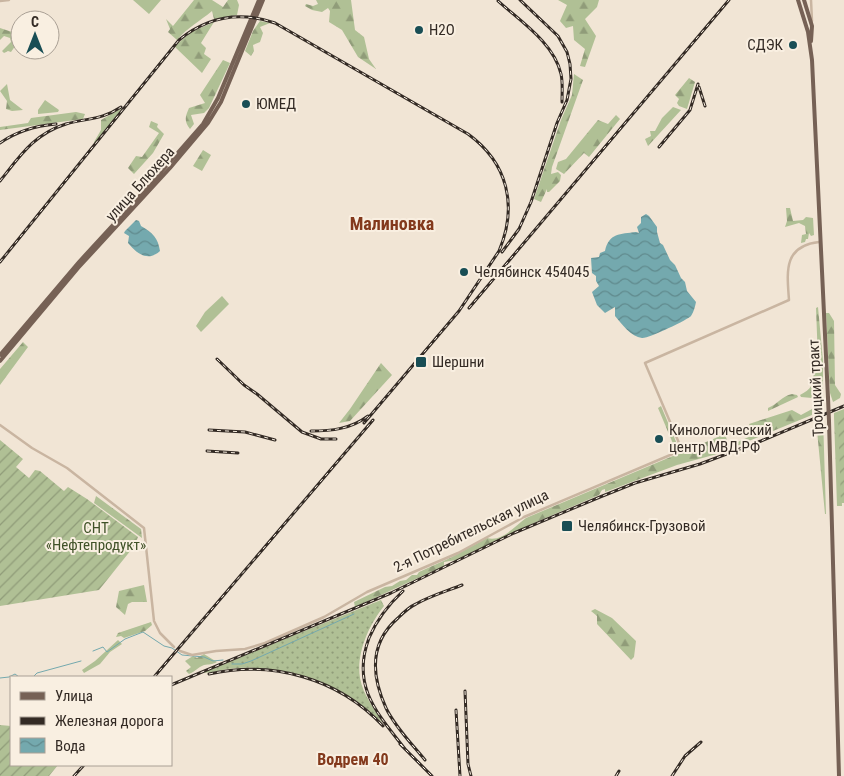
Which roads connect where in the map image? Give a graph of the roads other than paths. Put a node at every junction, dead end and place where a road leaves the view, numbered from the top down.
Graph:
1 (9, 0) edge
2 (259, 0) edge
3 (263, 0) edge
4 (798, 0) edge
5 (804, 0) edge
6 (811, 0) edge
7 (0, 1) edge
8 (810, 13) junction
9 (811, 48) junction
10 (148, 189) junction
11 (819, 242) junction
12 (0, 355) edge
13 (0, 361) edge
14 (0, 425) edge
15 (174, 647) dead end
16 (180, 651) dead end
17 (839, 776) edge

1 - 7 street
2 - 10 main road, улица Блюхера
3 - 10 main road, улица Блюхера
4 - 9 main road, Троицкий тракт
5 - 8 main road
6 - 8 street
8 - 9 main road
9 - 11 main road, Троицкий тракт
10 - 12 main road, улица Блюхера
10 - 13 main road, улица Блюхера
11 - 16 street, 2-я Потребительская улица
11 - 17 main road, Троицкий тракт, bridge
14 - 15 street

